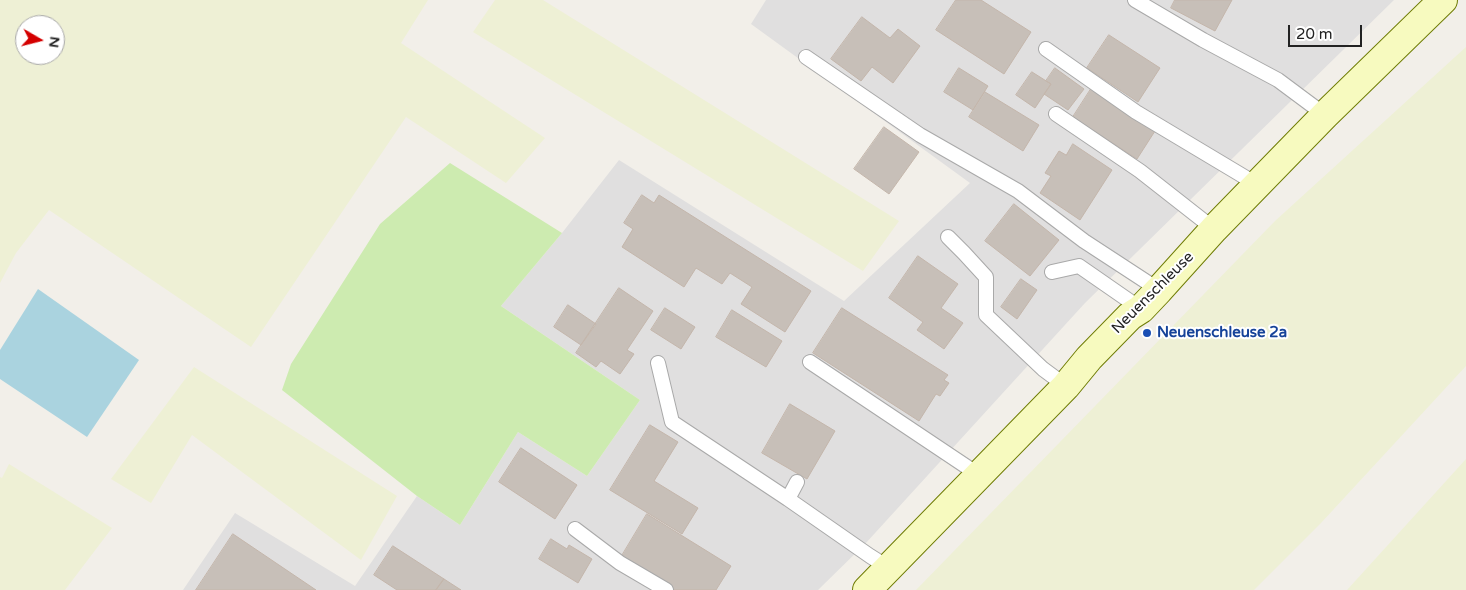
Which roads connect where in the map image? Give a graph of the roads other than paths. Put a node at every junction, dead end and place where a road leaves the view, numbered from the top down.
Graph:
1 (1135, 0) edge
2 (1443, 0) edge
3 (1046, 50) dead end
4 (806, 57) dead end
5 (1056, 114) dead end
6 (1326, 115) junction
7 (1258, 185) junction
8 (1214, 229) junction
9 (948, 237) dead end
10 (1052, 272) dead end
11 (1150, 300) junction
12 (810, 362) dead end
13 (658, 363) dead end
14 (1066, 386) junction
15 (979, 475) junction
16 (797, 482) dead end
17 (788, 499) junction
18 (575, 529) dead end
19 (889, 568) junction
20 (666, 590) edge
21 (867, 590) edge

1 - 6 lane
2 - 6 street, Neuenschleuse
3 - 7 lane
4 - 11 lane
5 - 8 lane
6 - 7 street, Neuenschleuse
7 - 8 street, Neuenschleuse
8 - 11 street, Neuenschleuse
9 - 14 lane
10 - 11 lane
11 - 14 street, Neuenschleuse
12 - 15 lane
13 - 17 lane
14 - 15 street, Neuenschleuse
15 - 19 street, Neuenschleuse
16 - 17 lane
17 - 19 lane
18 - 20 lane
19 - 21 street, Neuenschleuse

